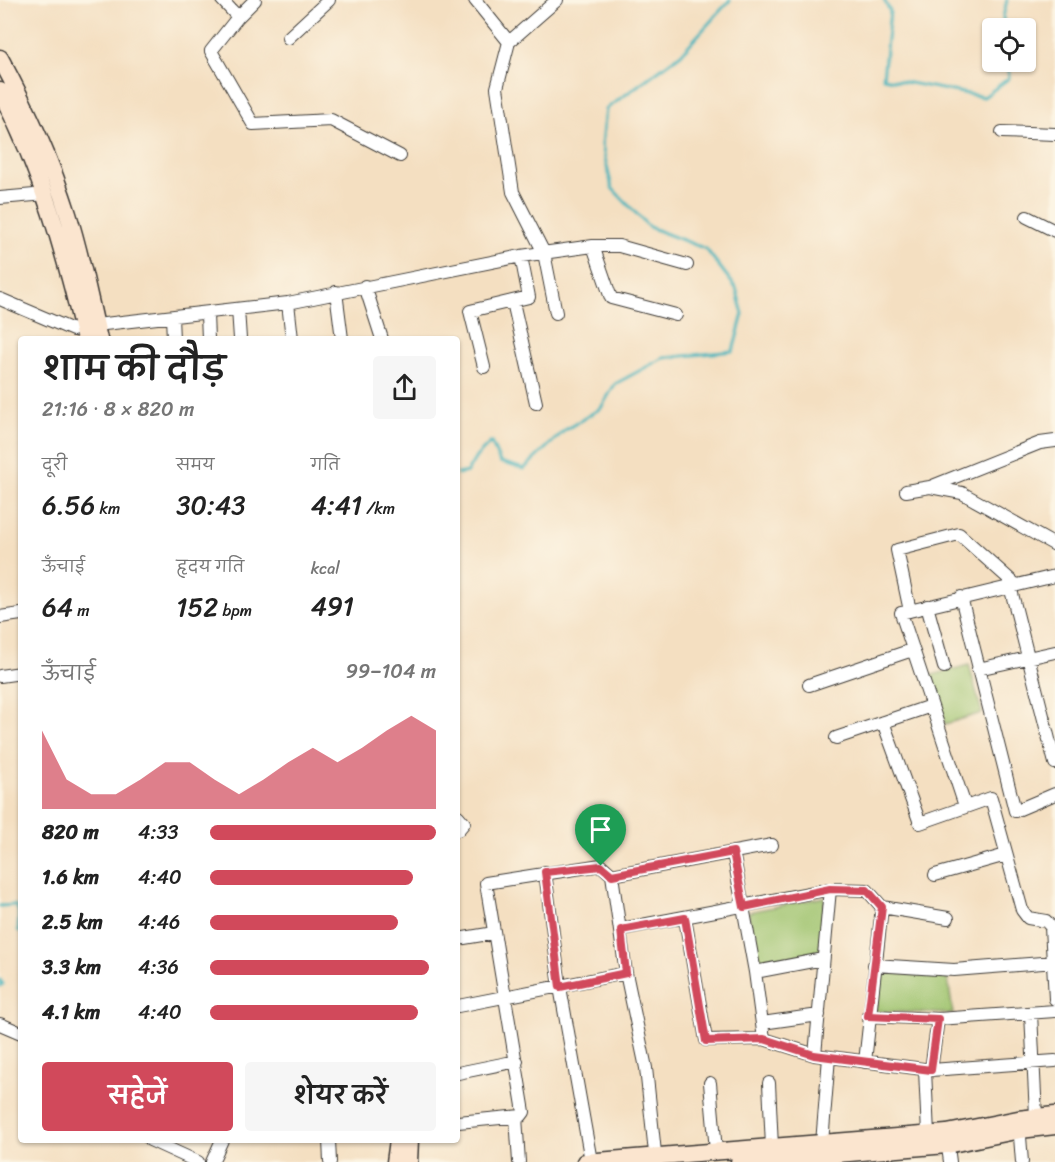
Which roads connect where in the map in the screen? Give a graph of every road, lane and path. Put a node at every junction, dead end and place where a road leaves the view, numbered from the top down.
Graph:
1 (222, 0) edge
2 (255, 0) edge
3 (329, 0) edge
4 (475, 0) edge
5 (557, 0) edge
6 (237, 17) junction
7 (288, 38) dead end
8 (509, 42) junction
9 (0, 58) edge
10 (0, 91) edge
11 (1002, 132) dead end
12 (1055, 134) edge
13 (400, 156) dead end
14 (46, 194) junction
15 (0, 198) edge
16 (1027, 217) dead end
17 (1055, 231) edge
18 (592, 246) junction
19 (544, 253) junction
20 (521, 256) junction
21 (687, 265) dead end
22 (365, 285) junction
23 (336, 292) junction
24 (0, 299) edge
25 (513, 302) junction
26 (288, 303) junction
27 (238, 309) junction
28 (556, 313) dead end
29 (207, 314) junction
30 (676, 315) dead end
31 (172, 317) junction
32 (97, 332) edge
33 (79, 334) edge
34 (173, 336) edge
35 (208, 336) edge
36 (240, 336) edge
37 (292, 336) edge
38 (342, 336) edge
39 (381, 336) edge
40 (484, 367) dead end
41 (536, 403) dead end
42 (1055, 441) edge
43 (930, 487) junction
44 (906, 491) dead end
45 (1055, 545) edge
46 (1055, 576) edge
47 (1013, 586) junction
48 (961, 597) junction
49 (927, 606) junction
50 (910, 611) junction
51 (18, 614) edge
52 (0, 617) edge
53 (912, 650) junction
54 (1055, 652) edge
55 (1027, 658) junction
56 (944, 667) dead end
57 (978, 669) junction
58 (18, 673) edge
59 (0, 676) edge
60 (809, 685) dead end
61 (931, 706) junction
62 (884, 722) junction
63 (836, 738) dead end
64 (1055, 763) edge
65 (1055, 794) edge
66 (965, 806) junction
67 (1015, 811) junction
68 (996, 817) junction
69 (772, 845) dead end
70 (733, 852) junction
71 (1006, 855) junction
72 (545, 872) junction
73 (612, 875) junction
74 (935, 875) dead end
75 (830, 889) junction
76 (744, 907) junction
77 (882, 907) junction
78 (685, 918) junction
79 (948, 918) dead end
80 (621, 930) junction
81 (494, 933) junction
82 (460, 939) edge
83 (823, 959) junction
84 (1053, 962) edge
85 (874, 965) junction
86 (755, 972) junction
87 (626, 973) junction
88 (560, 987) junction
89 (504, 997) junction
90 (1055, 999) edge
91 (460, 1006) edge
92 (1055, 1011) edge
93 (1031, 1013) junction
94 (819, 1015) junction
95 (868, 1016) junction
96 (938, 1019) junction
97 (762, 1023) junction
98 (0, 1024) edge
99 (18, 1032) edge
100 (764, 1039) junction
101 (706, 1041) junction
102 (709, 1054) dead end
103 (814, 1055) junction
104 (829, 1057) junction
105 (516, 1061) junction
106 (1055, 1061) edge
107 (865, 1062) junction
108 (1033, 1063) junction
109 (928, 1070) junction
110 (460, 1073) edge
111 (710, 1083) dead end
112 (769, 1083) dead end
113 (1055, 1115) edge
114 (1036, 1116) junction
115 (516, 1117) junction
116 (460, 1122) edge
117 (1019, 1124) junction
118 (1055, 1126) edge
119 (928, 1134) junction
120 (947, 1139) junction
121 (157, 1143) edge
122 (221, 1143) edge
123 (329, 1143) edge
124 (398, 1143) edge
125 (410, 1143) edge
126 (822, 1143) junction
127 (772, 1147) junction
128 (716, 1151) junction
129 (865, 1157) edge
130 (656, 1159) edge
131 (787, 1160) edge
132 (591, 1161) edge
133 (198, 1162) edge
134 (212, 1162) edge
135 (330, 1162) edge
136 (395, 1162) edge
137 (408, 1162) edge
138 (519, 1162) edge
139 (585, 1162) edge
140 (739, 1162) edge
141 (950, 1162) edge
142 (1022, 1162) edge

1 - 6 street
2 - 6 street
3 - 7 street
4 - 8 street
5 - 8 street
6 - 13 street
8 - 19 street
9 - 32 street
10 - 14 street
11 - 12 street
14 - 15 street
14 - 33 street
16 - 17 street
18 - 19 street
18 - 21 street
18 - 30 street
19 - 20 street
19 - 28 street
20 - 22 street
20 - 25 street
22 - 23 street
22 - 39 street
23 - 26 street
23 - 38 street
24 - 33 street
25 - 40 street
25 - 41 street
26 - 27 street
26 - 37 street
27 - 29 street
27 - 36 street
29 - 31 street
29 - 35 street
31 - 32 street
31 - 34 street
42 - 43 street
43 - 44 street
43 - 45 street
46 - 47 street
47 - 48 street
47 - 50 street
47 - 55 street
48 - 49 street
48 - 57 street
49 - 50 street
49 - 56 street
50 - 53 street
51 - 52 street
53 - 60 street
53 - 61 street
54 - 55 street
55 - 57 street
55 - 64 street
57 - 67 street
58 - 59 street
61 - 62 street
61 - 66 street
62 - 63 street
62 - 66 street
65 - 67 street
66 - 68 street
67 - 68 street
68 - 71 street
69 - 70 street
70 - 73 street
70 - 76 street
71 - 74 street
71 - 84 street
72 - 73 street
72 - 81 street
72 - 88 street
73 - 80 street
75 - 76 street
75 - 77 street
75 - 83 street
76 - 78 street
76 - 86 street
77 - 79 street
77 - 85 street
78 - 80 street
78 - 101 street
80 - 87 street
81 - 82 street
81 - 89 street
83 - 86 street
83 - 94 street
84 - 85 street
84 - 90 street
85 - 95 street
86 - 97 street
87 - 88 street
87 - 130 street
88 - 89 street
88 - 132 street
89 - 91 street
89 - 105 street
92 - 93 street
93 - 96 street
93 - 108 street
94 - 97 street
94 - 103 street
95 - 96 street
95 - 107 street
96 - 109 street
97 - 100 street
98 - 99 street
100 - 101 street
100 - 103 street
101 - 102 street
103 - 104 street
104 - 107 street
104 - 126 street
105 - 110 street
105 - 115 street
106 - 108 street
107 - 109 street
108 - 109 street
108 - 114 street
109 - 119 street
111 - 128 street
112 - 127 street
113 - 114 street
114 - 117 street
115 - 116 street
115 - 138 street
117 - 118 street
117 - 120 street
117 - 142 street
119 - 120 street
119 - 126 street
120 - 129 street
120 - 141 street
121 - 133 street
122 - 134 street
123 - 135 street
124 - 136 street
125 - 137 street
126 - 127 street
127 - 128 street
128 - 130 street
129 - 131 street
130 - 132 street
131 - 140 street
132 - 139 street

